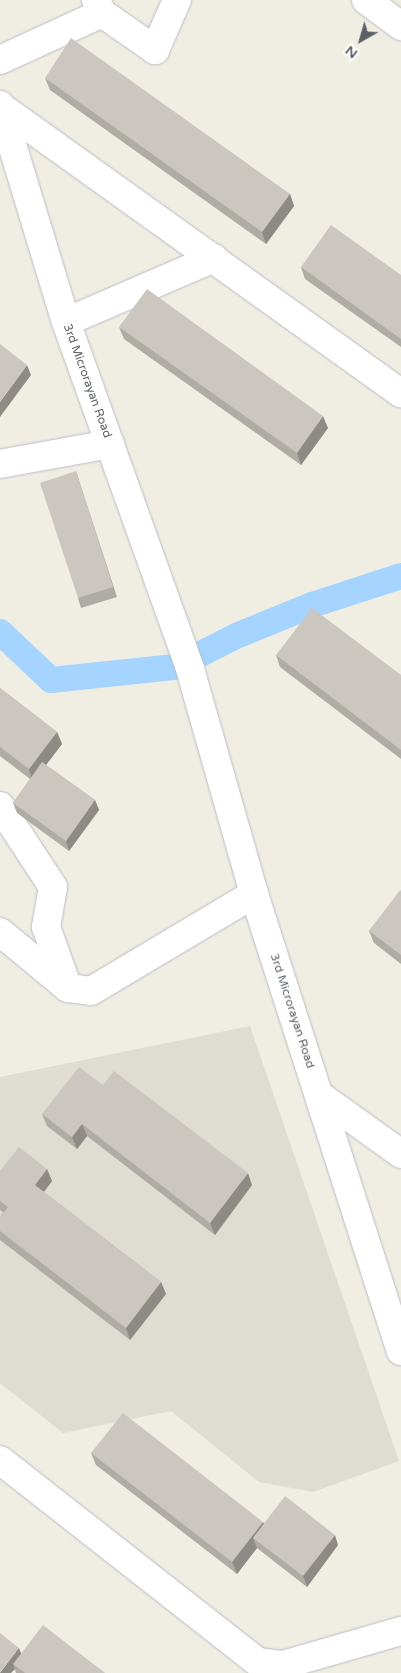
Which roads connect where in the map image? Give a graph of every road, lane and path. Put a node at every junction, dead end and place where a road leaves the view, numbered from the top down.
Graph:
1 (176, 0) edge
2 (366, 0) edge
3 (99, 6) edge
4 (401, 26) edge
5 (0, 60) edge
6 (0, 106) edge
7 (0, 178) edge
8 (27, 193) junction
9 (214, 258) junction
10 (66, 322) junction
11 (401, 392) edge
12 (110, 444) junction
13 (2, 461) edge
14 (0, 806) edge
15 (254, 894) junction
16 (0, 932) edge
17 (68, 988) junction
18 (319, 1095) junction
19 (401, 1154) edge
20 (401, 1351) edge
21 (0, 1460) edge
22 (401, 1631) edge

1 - 3 street
2 - 4 street
3 - 5 street
6 - 8 street, 3rd Microrayan Road
6 - 9 street
7 - 8 street
8 - 10 street, 3rd Microrayan Road
9 - 10 street
9 - 11 street
10 - 12 street, 3rd Microrayan Road
12 - 13 street
12 - 15 street, 3rd Microrayan Road
14 - 17 street
15 - 17 street
15 - 18 street, 3rd Microrayan Road
16 - 17 street
18 - 19 street
18 - 20 street, 3rd Microrayan Road
21 - 22 street

